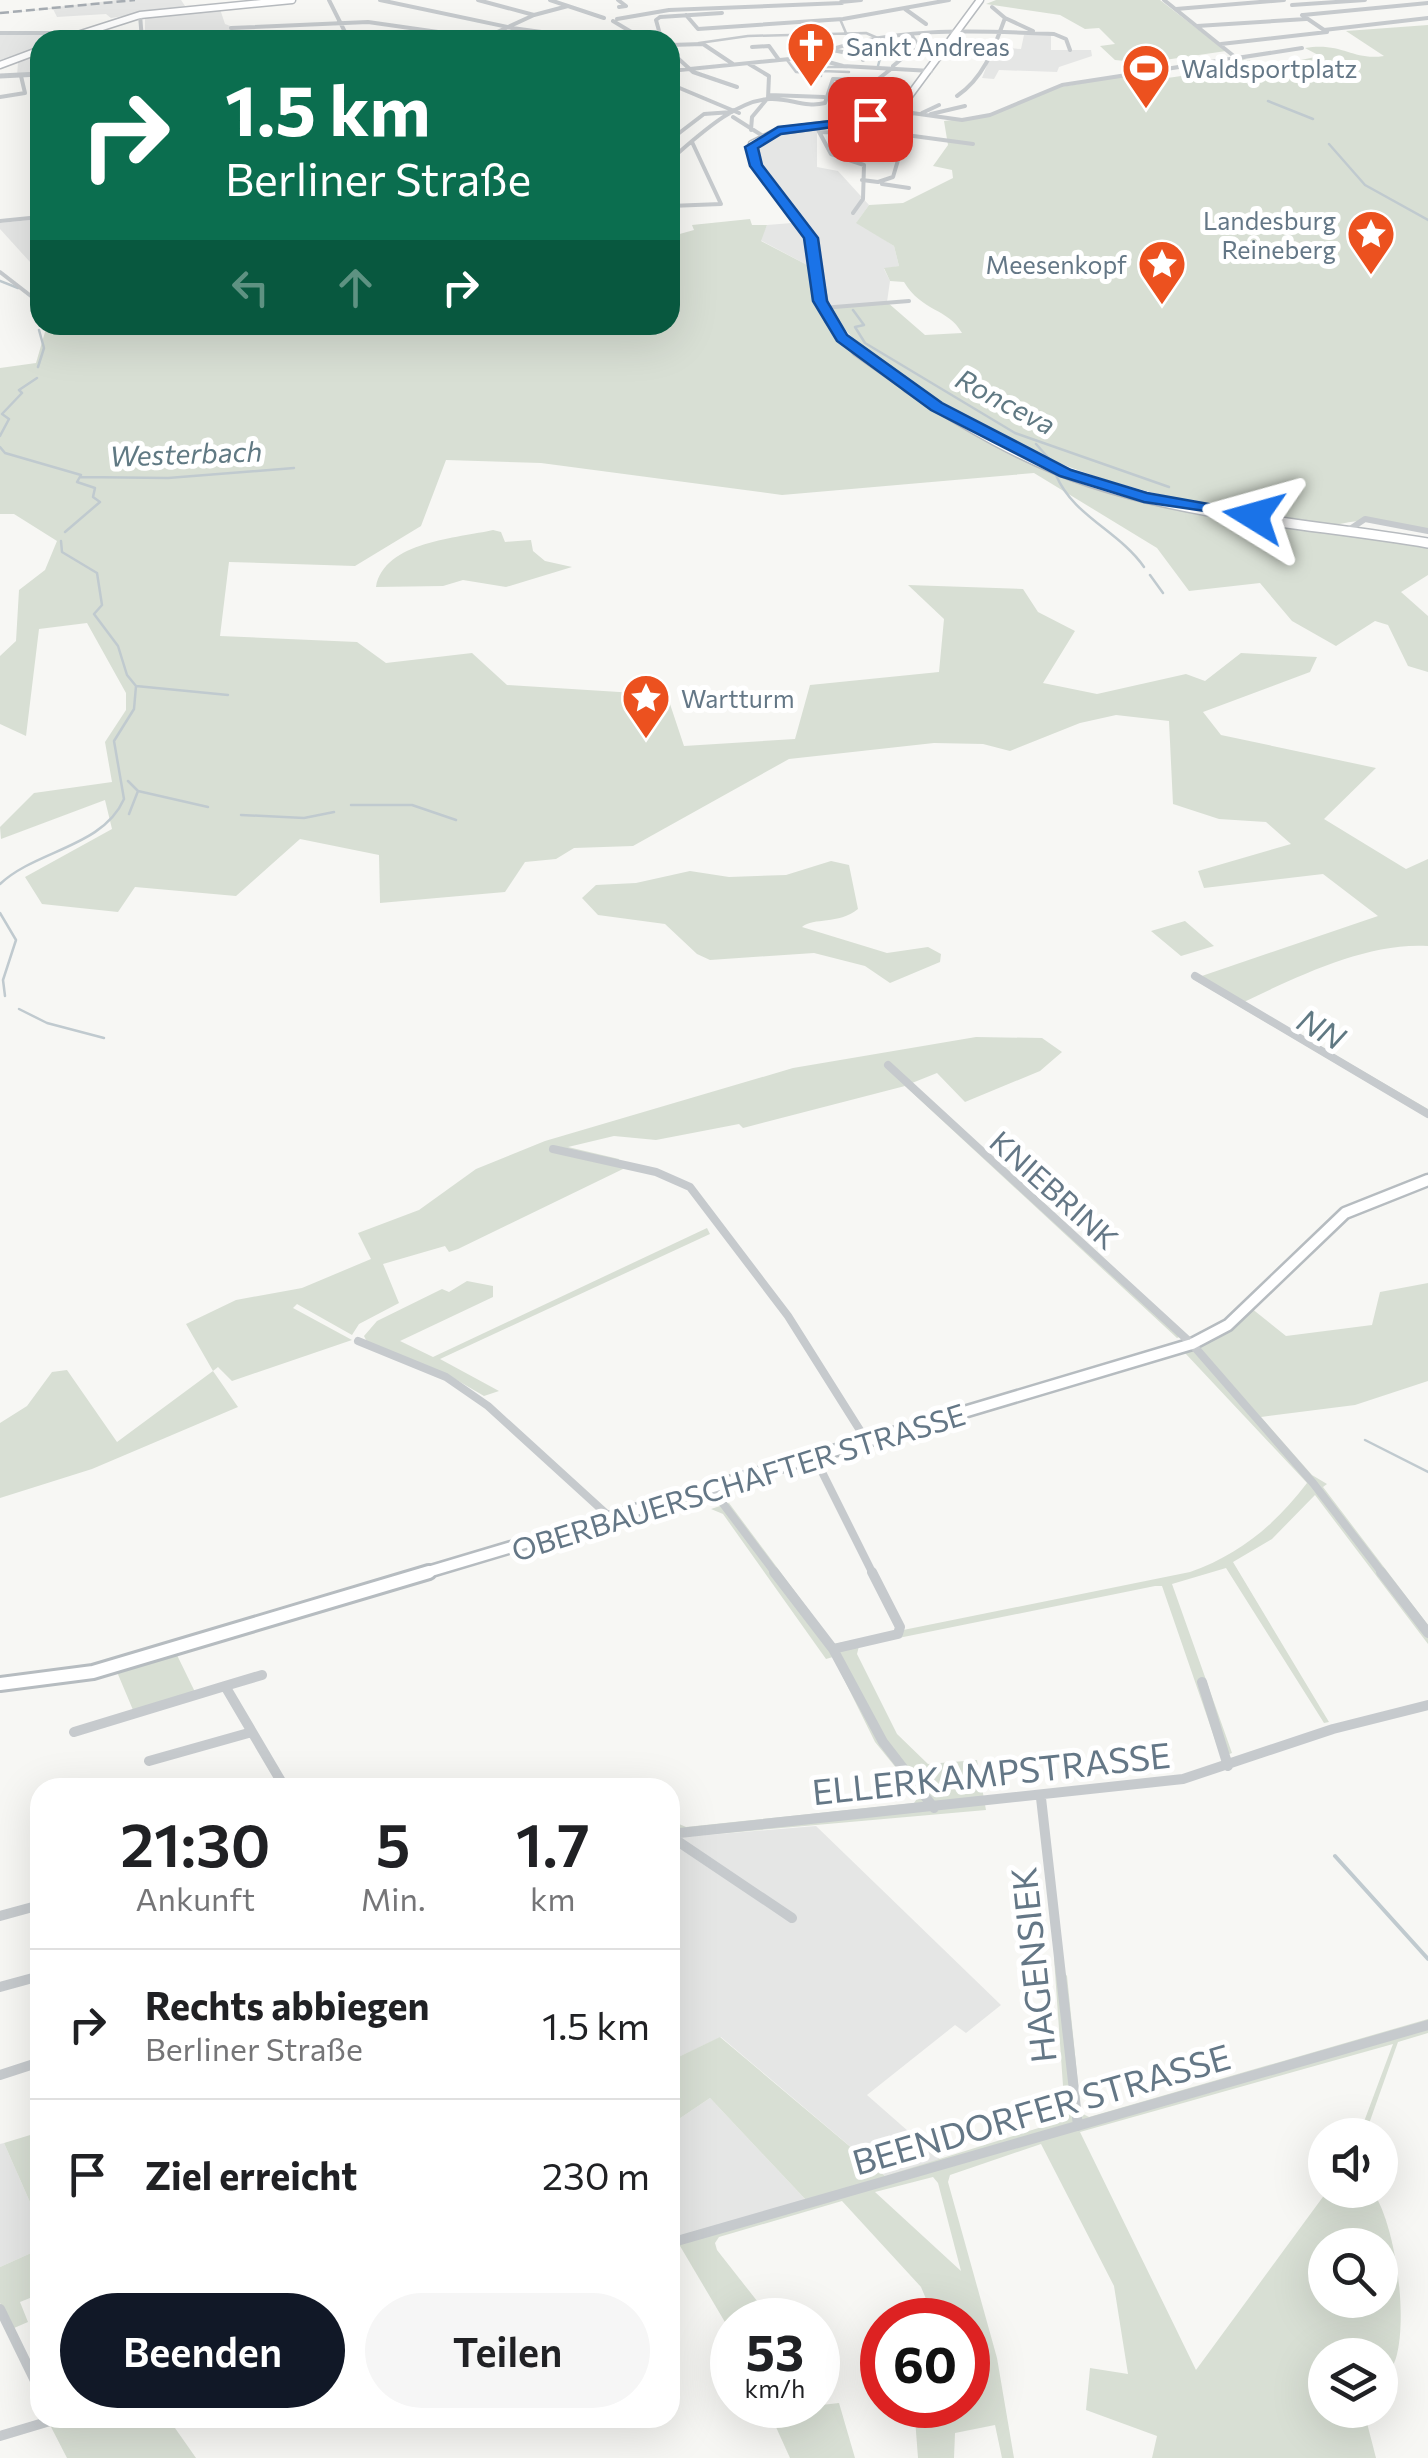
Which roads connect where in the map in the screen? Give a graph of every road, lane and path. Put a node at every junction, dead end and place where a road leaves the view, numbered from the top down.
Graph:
1 (292, 0) edge
2 (329, 0) edge
3 (380, 0) edge
4 (478, 0) edge
5 (550, 0) edge
6 (618, 0) edge
7 (862, 0) edge
8 (980, 0) edge
9 (1164, 0) edge
10 (1284, 0) edge
11 (1365, 0) edge
12 (944, 1) edge
13 (1426, 1) edge
14 (834, 3) edge
15 (1292, 5) junction
16 (568, 6) junction
17 (619, 7) dead end
18 (722, 7) edge
19 (992, 7) dead end
20 (905, 9) junction
21 (1176, 10) junction
22 (657, 13) junction
23 (140, 14) junction
24 (534, 15) junction
25 (686, 15) junction
26 (847, 16) junction
27 (1304, 17) junction
28 (1005, 18) junction
29 (1428, 18) edge
30 (615, 19) junction
31 (840, 19) junction
32 (340, 23) junction
33 (926, 24) dead end
34 (506, 26) junction
35 (736, 26) junction
36 (1197, 26) junction
37 (230, 28) dead end
38 (83, 30) edge
39 (141, 30) edge
40 (344, 30) edge
41 (421, 30) edge
42 (498, 30) edge
43 (533, 30) edge
44 (630, 30) edge
45 (659, 30) edge
46 (1324, 30) junction
47 (0, 33) edge
48 (957, 33) junction
49 (30, 34) edge
50 (999, 34) junction
51 (1036, 34) junction
52 (881, 35) junction
53 (746, 36) junction
54 (766, 36) junction
55 (912, 36) junction
56 (848, 37) junction
57 (699, 43) junction
58 (1220, 44) junction
59 (680, 46) edge
60 (752, 46) junction
61 (770, 46) junction
62 (1302, 48) dead end
63 (826, 50) junction
64 (1070, 50) dead end
65 (30, 54) edge
66 (810, 57) junction
67 (1235, 57) junction
68 (680, 59) edge
69 (783, 60) junction
70 (863, 60) dead end
71 (768, 61) junction
72 (733, 64) junction
73 (749, 64) junction
74 (0, 65) edge
75 (687, 67) junction
76 (892, 67) junction
77 (680, 69) edge
78 (931, 71) junction
79 (821, 72) junction
80 (849, 73) dead end
81 (30, 75) edge
82 (17, 76) junction
83 (807, 76) dead end
84 (0, 78) edge
85 (832, 79) junction
86 (881, 80) junction
87 (737, 87) dead end
88 (680, 89) edge
89 (957, 96) dead end
90 (768, 97) junction
91 (824, 97) junction
92 (0, 98) edge
93 (939, 105) dead end
94 (965, 106) dead end
95 (714, 109) dead end
96 (922, 112) junction
97 (704, 114) junction
98 (736, 114) junction
99 (931, 114) junction
100 (831, 116) dead end
101 (817, 128) junction
102 (751, 130) junction
103 (680, 132) edge
104 (902, 134) junction
105 (763, 136) junction
106 (692, 142) junction
107 (973, 144) dead end
108 (680, 152) edge
109 (862, 180) junction
110 (878, 182) junction
111 (909, 188) dead end
112 (680, 206) edge
113 (853, 212) dead end
114 (30, 217) edge
115 (0, 221) edge
116 (0, 272) edge
117 (30, 294) edge
118 (909, 301) dead end
119 (822, 308) junction
120 (1350, 530) junction
121 (1428, 531) edge
122 (1428, 543) edge
123 (1196, 976) dead end
124 (888, 1065) dead end
125 (1428, 1114) edge
126 (553, 1149) dead end
127 (1428, 1180) edge
128 (358, 1341) dead end
129 (1192, 1344) junction
130 (868, 1442) junction
131 (815, 1458) junction
132 (712, 1489) junction
133 (612, 1519) junction
134 (1428, 1633) edge
135 (834, 1649) junction
136 (262, 1674) dead end
137 (1202, 1682) dead end
138 (0, 1684) edge
139 (224, 1686) junction
140 (1428, 1705) edge
141 (74, 1732) dead end
142 (252, 1732) junction
143 (149, 1761) dead end
144 (1228, 1766) junction
145 (279, 1778) edge
146 (1041, 1798) junction
147 (934, 1808) junction
148 (680, 1834) edge
149 (680, 1842) edge
150 (30, 1908) edge
151 (0, 1916) edge
152 (792, 1918) dead end
153 (30, 1979) edge
154 (0, 1987) edge
155 (1428, 2025) edge
156 (30, 2065) edge
157 (0, 2074) edge
158 (1078, 2126) junction
159 (680, 2240) edge
160 (0, 2310) edge
161 (30, 2370) edge
162 (30, 2426) edge
163 (0, 2436) edge

1 - 23 main road
2 - 32 street
3 - 34 street
4 - 24 street
5 - 16 street
6 - 17 street
7 - 14 street
8 - 48 main road
9 - 21 street
10 - 15 street
10 - 21 street
11 - 15 street
12 - 20 street
13 - 27 street
14 - 18 street
14 - 26 street
15 - 27 street
16 - 24 street
16 - 30 street
18 - 22 street
18 - 25 street
18 - 35 street
19 - 28 street
20 - 26 street
20 - 33 street
21 - 36 street
22 - 25 street
22 - 30 street
22 - 45 street
23 - 38 main road
23 - 39 street
24 - 34 street
25 - 35 street
26 - 31 street
27 - 36 street
27 - 46 street
28 - 50 street
28 - 51 street
29 - 46 street
30 - 44 street
31 - 35 street
31 - 56 street
32 - 37 street
32 - 40 street
32 - 41 street
34 - 42 street
34 - 43 street
35 - 53 street
36 - 58 street
46 - 58 street
47 - 49 street
48 - 50 street
48 - 55 street
48 - 78 main road
50 - 51 street
50 - 89 street
51 - 64 street
52 - 55 street
52 - 56 street
52 - 56 street
53 - 54 street
53 - 57 street
53 - 60 street
54 - 56 street
54 - 61 street
55 - 76 street
56 - 63 street
57 - 59 street
57 - 72 street
58 - 67 street
60 - 61 street
60 - 71 street
61 - 69 street
62 - 67 street
63 - 66 street
63 - 70 street
65 - 74 main road
66 - 69 street
66 - 76 street
67 - 99 street
68 - 75 street
69 - 69 street
69 - 71 street
71 - 73 street
72 - 73 street
72 - 75 street
73 - 90 street
75 - 77 street
75 - 87 street
76 - 78 street
76 - 86 street
78 - 101 main road
79 - 80 street
79 - 83 street
79 - 85 street
81 - 82 street
82 - 84 street
82 - 92 street
85 - 86 street
85 - 91 street
86 - 100 street
88 - 98 street
90 - 91 street
90 - 91 street
90 - 98 street
90 - 102 street
93 - 96 street
94 - 99 street
95 - 97 street
96 - 99 street
96 - 104 street
97 - 98 street
97 - 103 street
98 - 102 street
98 - 106 street
101 - 104 street
101 - 105 main road
101 - 109 street
102 - 105 street
104 - 107 street
104 - 110 street
105 - 119 main road
106 - 108 street
106 - 112 street
109 - 110 street
109 - 113 street
110 - 111 street
114 - 115 street
116 - 117 street
118 - 119 street
119 - 120 main road
120 - 121 street
120 - 122 main road
123 - 125 street
124 - 129 street, KNIEBRINK
126 - 130 street
127 - 129 main road, OBERBAUERSCHAFTER STRASSE
128 - 133 street
129 - 130 main road, OBERBAUERSCHAFTER STRASSE
129 - 134 street, KNIEBRINK
130 - 131 main road, OBERBAUERSCHAFTER STRASSE
131 - 132 main road, OBERBAUERSCHAFTER STRASSE
131 - 135 street
132 - 133 main road, OBERBAUERSCHAFTER STRASSE
132 - 135 street
133 - 138 main road, OBERBAUERSCHAFTER STRASSE
135 - 147 street
136 - 139 street
137 - 144 street
139 - 141 street
139 - 142 street
140 - 144 street, ELLERKAMPSTRASSE
142 - 143 street
142 - 145 street
144 - 146 street, ELLERKAMPSTRASSE
146 - 147 street, ELLERKAMPSTRASSE
146 - 158 street, HAGENSIEK
147 - 148 street, ELLERKAMPSTRASSE
149 - 152 street, ELLERKAMPSTRASSE
150 - 151 street
153 - 154 street
155 - 158 street, BEENDORFER STRASSE
156 - 157 street
158 - 159 street, BEENDORFER STRASSE
160 - 161 street
162 - 163 street

